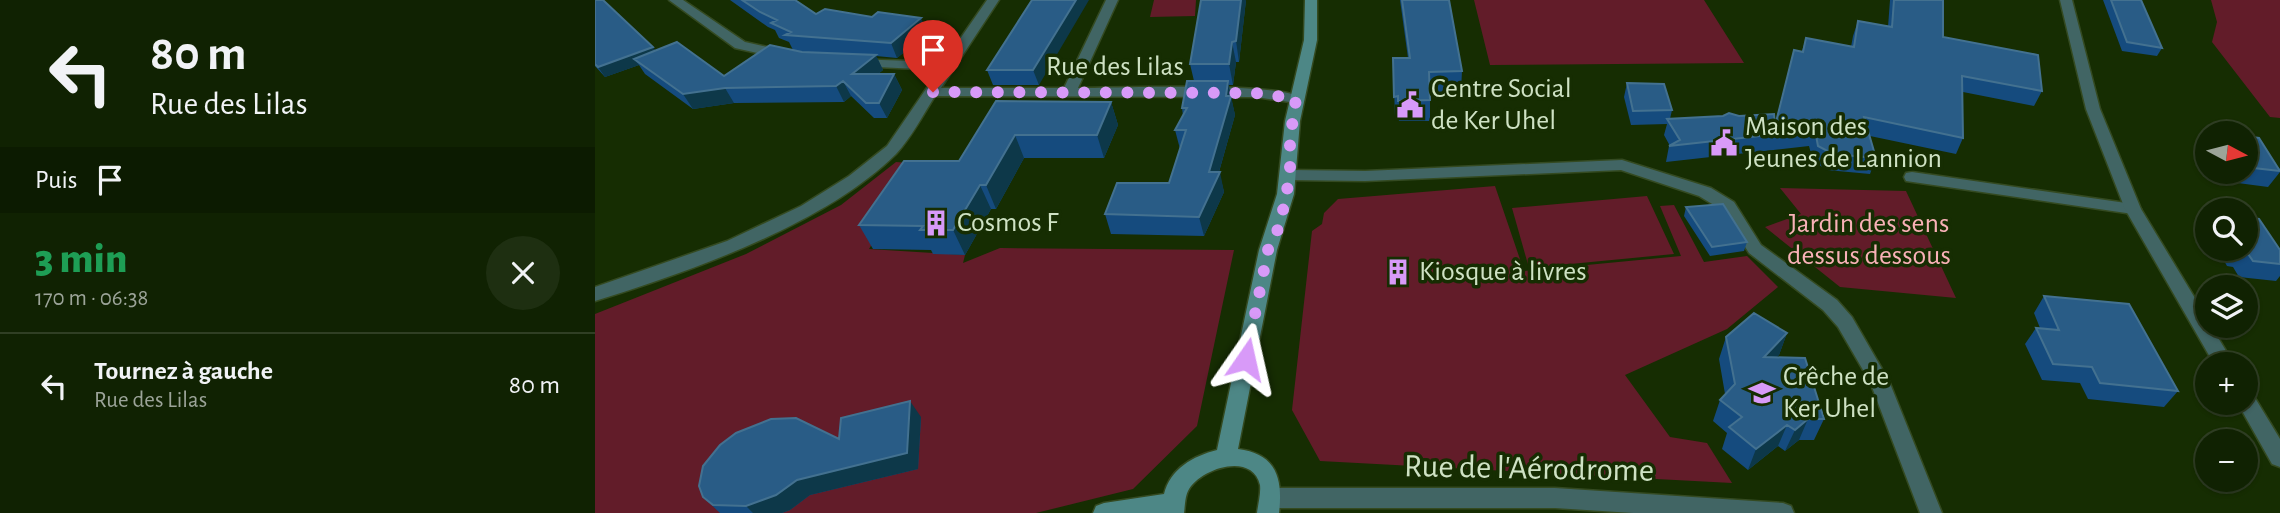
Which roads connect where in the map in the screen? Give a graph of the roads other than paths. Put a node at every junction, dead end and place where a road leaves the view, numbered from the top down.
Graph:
1 (675, 0) edge
2 (993, 0) edge
3 (1112, 0) edge
4 (1311, 0) edge
5 (2066, 0) edge
6 (799, 58) edge
7 (838, 61) edge
8 (947, 66) junction
9 (933, 92) junction
10 (1068, 94) junction
11 (1296, 99) junction
12 (1290, 175) junction
13 (1912, 177) dead end
14 (2133, 209) junction
15 (595, 295) edge
16 (2217, 352) edge
17 (2254, 415) edge
18 (1226, 456) junction
19 (2280, 458) edge
20 (1271, 506) edge
21 (1173, 508) edge
22 (1104, 513) edge
23 (1783, 513) edge
24 (1931, 513) edge

1 - 6 street
2 - 8 street
3 - 10 street
4 - 11 main road
5 - 14 street
7 - 8 street
8 - 9 street
9 - 10 street, Rue des Lilas
9 - 15 street
10 - 11 street, Rue des Lilas
11 - 12 main road
12 - 18 main road
12 - 24 street
13 - 14 street
14 - 16 street
17 - 19 street
18 - 20 main road
18 - 21 main road
20 - 23 street, Rue de l'Aérodrome
21 - 22 main road

